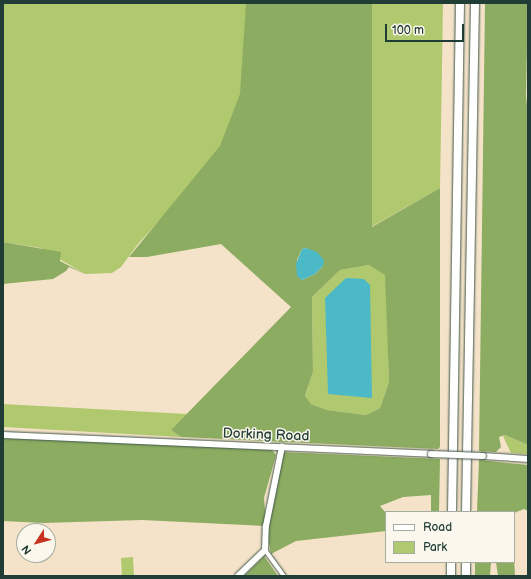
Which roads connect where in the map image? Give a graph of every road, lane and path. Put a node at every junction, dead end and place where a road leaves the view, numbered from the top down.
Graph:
1 (460, 3) edge
2 (475, 3) edge
3 (3, 435) edge
4 (282, 447) junction
5 (528, 459) edge
6 (452, 511) edge
7 (466, 511) edge
8 (265, 550) junction
9 (451, 563) edge
10 (466, 563) edge
11 (238, 576) edge
12 (284, 576) edge
13 (451, 576) edge
14 (466, 576) edge

1 - 6 highway
2 - 7 highway
3 - 4 main road, Dorking Road
4 - 5 main road, Dorking Road, bridge
4 - 8 main road
8 - 11 main road
8 - 12 street
9 - 13 highway
10 - 14 highway

